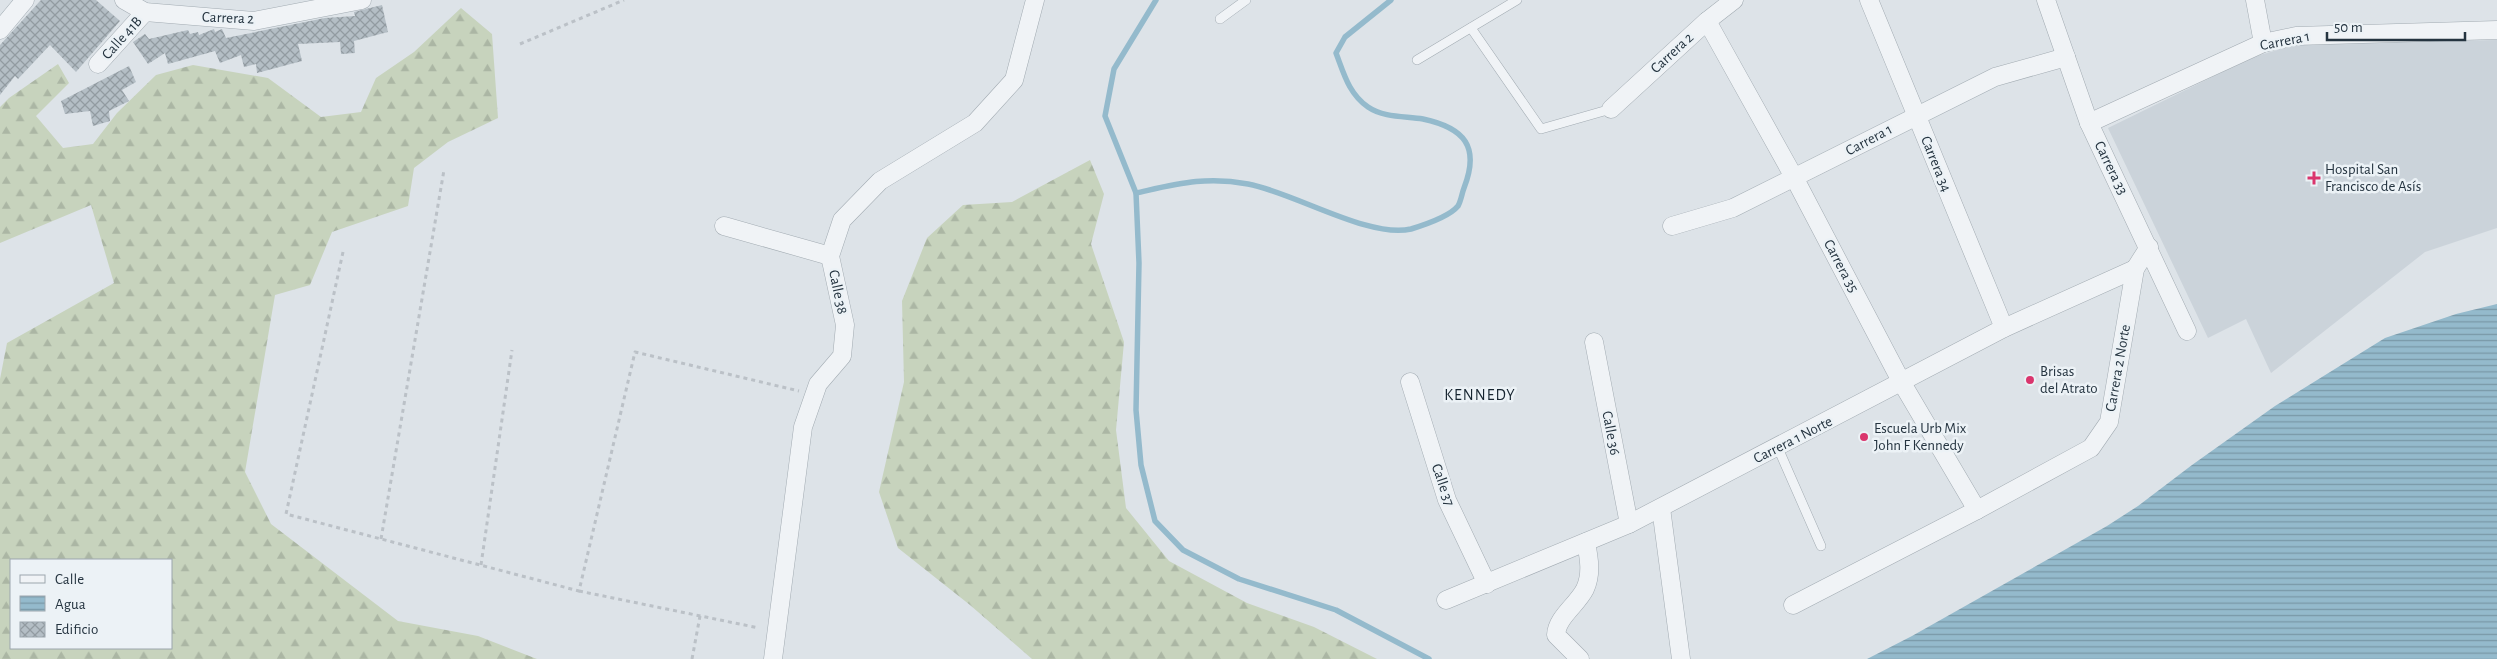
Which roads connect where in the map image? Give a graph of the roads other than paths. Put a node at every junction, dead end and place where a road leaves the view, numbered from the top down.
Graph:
1 (25, 0) edge
2 (124, 0) edge
3 (362, 0) edge
4 (1035, 0) edge
5 (1246, 0) edge
6 (1517, 0) edge
7 (1734, 0) edge
8 (1869, 0) edge
9 (2046, 0) edge
10 (2255, 0) edge
11 (146, 12) junction
12 (1220, 19) dead end
13 (1707, 21) junction
14 (1471, 28) junction
15 (0, 30) edge
16 (2497, 30) edge
17 (2263, 43) junction
18 (2066, 57) junction
19 (1417, 60) dead end
20 (98, 64) dead end
21 (1611, 109) joint
22 (1916, 115) junction
23 (2089, 123) junction
24 (1795, 179) junction
25 (724, 226) dead end
26 (1672, 226) dead end
27 (2149, 247) junction
28 (830, 256) junction
29 (2135, 269) junction
30 (2004, 328) junction
31 (2187, 331) dead end
32 (1594, 342) dead end
33 (1410, 382) dead end
34 (1902, 383) junction
35 (1778, 448) junction
36 (1661, 508) junction
37 (1977, 510) junction
38 (1629, 524) junction
39 (1586, 542) junction
40 (1821, 546) dead end
41 (1486, 584) junction
42 (1446, 600) dead end
43 (1793, 605) dead end
44 (773, 659) edge
45 (1580, 659) edge
46 (1681, 659) edge

1 - 15 street
2 - 11 street, Carrera 2
3 - 11 street, Carrera 2
4 - 28 street, Calle 38
5 - 12 lane
6 - 14 lane
7 - 13 street, Carrera 2
8 - 22 street, Carrera 34
9 - 18 street, Carrera 33
10 - 17 street
11 - 20 street, Calle 41B
13 - 21 street, Carrera 2
13 - 24 street, Carrera 35
14 - 19 lane
14 - 21 lane
16 - 17 street, Carrera 1
17 - 23 street, Carrera 1
18 - 22 street, Carrera 1
18 - 23 street, Carrera 33
22 - 24 street, Carrera 1
22 - 30 street, Carrera 34
23 - 27 street, Carrera 33
24 - 26 street, Carrera 1
24 - 34 street, Carrera 35
25 - 28 street
27 - 29 street, Carrera 2 Norte
27 - 31 street, Carrera 33
28 - 44 street, Calle 38
29 - 30 street, Carrera 1 Norte
29 - 37 street, Carrera 2 Norte
30 - 34 street, Carrera 1 Norte
32 - 38 street, Calle 36
33 - 41 street, Calle 37
34 - 35 street, Carrera 1 Norte
34 - 37 street, Carrera 35
35 - 36 street, Carrera 1 Norte
35 - 40 lane
36 - 38 street, Carrera 1 Norte
36 - 46 street
37 - 43 street, Carrera 2 Norte
38 - 39 street, Carrera 1 Norte
39 - 41 street, Carrera 1 Norte
39 - 45 street
41 - 42 street, Carrera 1 Norte

